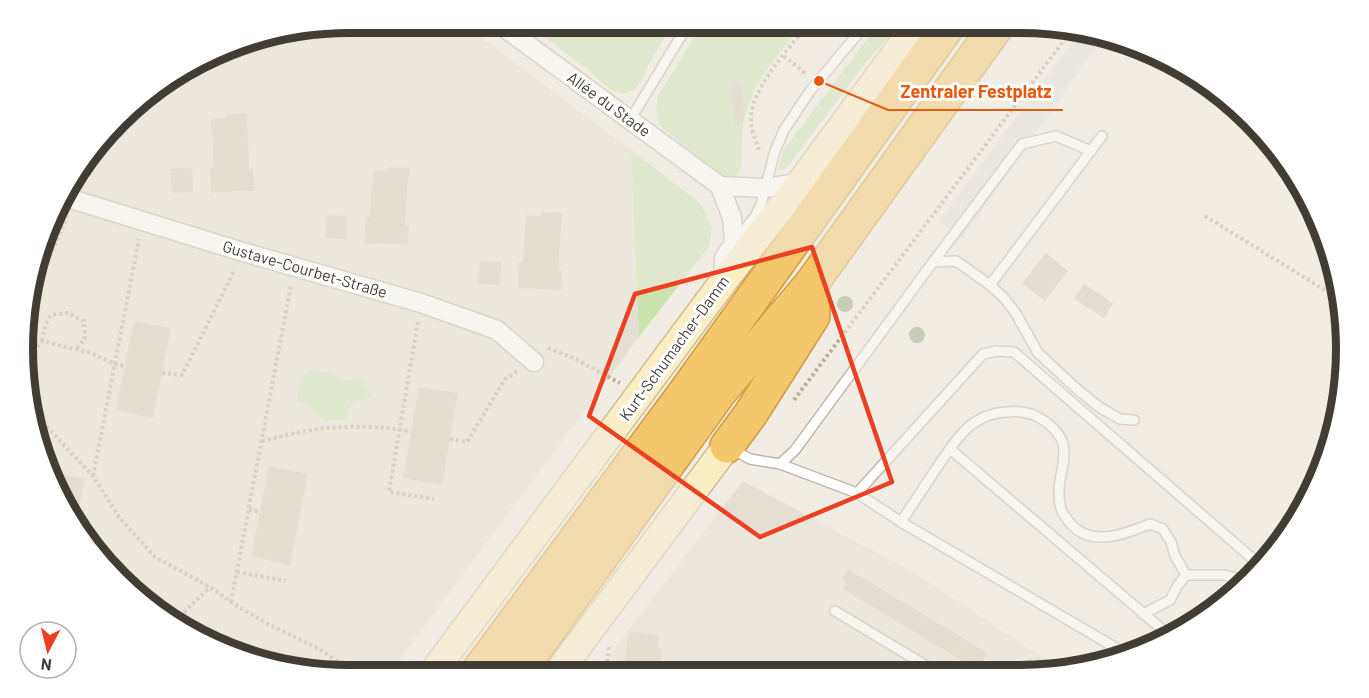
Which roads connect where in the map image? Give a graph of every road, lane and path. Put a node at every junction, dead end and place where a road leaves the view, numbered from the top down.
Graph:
1 (512, 33) edge
2 (683, 33) edge
3 (801, 33) edge
4 (859, 33) edge
5 (911, 33) edge
6 (943, 33) edge
7 (992, 33) edge
8 (1067, 37) edge
9 (784, 56) junction
10 (806, 75) dead end
11 (630, 120) junction
12 (1102, 136) dead end
13 (1091, 151) junction
14 (759, 152) dead end
15 (801, 182) junction
16 (720, 186) junction
17 (766, 188) junction
18 (71, 198) edge
19 (66, 208) edge
20 (1205, 216) dead end
21 (142, 221) junction
22 (734, 243) junction
23 (243, 252) junction
24 (933, 262) junction
25 (295, 267) junction
26 (43, 272) edge
27 (723, 282) junction
28 (812, 283) junction
29 (990, 285) junction
30 (1331, 294) edge
31 (421, 303) junction
32 (42, 341) junction
33 (75, 350) junction
34 (33, 352) edge
35 (537, 354) junction
36 (115, 364) junction
37 (125, 366) dead end
38 (162, 373) dead end
39 (621, 384) dead end
40 (792, 403) dead end
41 (39, 411) edge
42 (1134, 420) dead end
43 (47, 427) junction
44 (399, 429) junction
45 (44, 431) edge
46 (411, 432) dead end
47 (450, 439) dead end
48 (262, 441) junction
49 (727, 446) junction
50 (950, 449) junction
51 (780, 464) junction
52 (93, 476) junction
53 (857, 493) junction
54 (434, 499) dead end
55 (249, 510) junction
56 (260, 512) dead end
57 (901, 522) junction
58 (1255, 560) edge
59 (237, 572) junction
60 (1186, 575) junction
61 (1237, 578) edge
62 (286, 581) dead end
63 (210, 587) junction
64 (231, 602) junction
65 (835, 611) dead end
66 (1143, 614) junction
67 (181, 617) edge
68 (1163, 630) edge
69 (610, 639) dead end
70 (1118, 649) edge
71 (343, 665) edge
72 (438, 665) edge
73 (483, 665) edge
74 (523, 665) edge
75 (564, 665) edge
76 (607, 665) edge
77 (920, 665) edge

1 - 11 street, Allée du Stade
2 - 11 lane
3 - 9 path
4 - 17 lane
5 - 15 main road, Kurt-Schumacher-Damm
6 - 73 highway
7 - 28 highway
8 - 40 path
9 - 10 path
9 - 14 path
11 - 16 street, Allée du Stade
12 - 13 lane
13 - 24 lane
13 - 29 lane
15 - 17 street
15 - 27 main road, Kurt-Schumacher-Damm
16 - 17 street
16 - 22 street
17 - 22 lane
18 - 21 street, Gustave-Courbet-Straße
19 - 26 path
20 - 30 path
21 - 23 street, Gustave-Courbet-Straße
21 - 36 path
22 - 27 street
23 - 25 street, Gustave-Courbet-Straße
23 - 38 path
24 - 29 lane
24 - 51 lane
25 - 31 street, Gustave-Courbet-Straße
25 - 48 path
27 - 72 main road, Kurt-Schumacher-Damm
28 - 49 highway
28 - 74 highway
29 - 42 lane
31 - 35 street, Gustave-Courbet-Straße
31 - 44 path
32 - 33 path
32 - 33 path
32 - 34 path
33 - 36 path
35 - 39 path
35 - 47 path
36 - 37 path
36 - 52 path
41 - 43 path
43 - 45 path
43 - 52 path
44 - 46 path
44 - 48 path
44 - 54 path
48 - 55 path
49 - 51 lane
49 - 75 main road
50 - 57 lane
50 - 60 lane
50 - 66 lane
51 - 53 lane
52 - 63 path
53 - 57 lane
53 - 58 lane
55 - 56 path
55 - 59 path
57 - 70 lane
59 - 62 path
59 - 64 path
60 - 61 lane
60 - 66 lane
63 - 64 path
63 - 67 path
64 - 71 path
65 - 77 lane
66 - 68 lane
69 - 76 path

